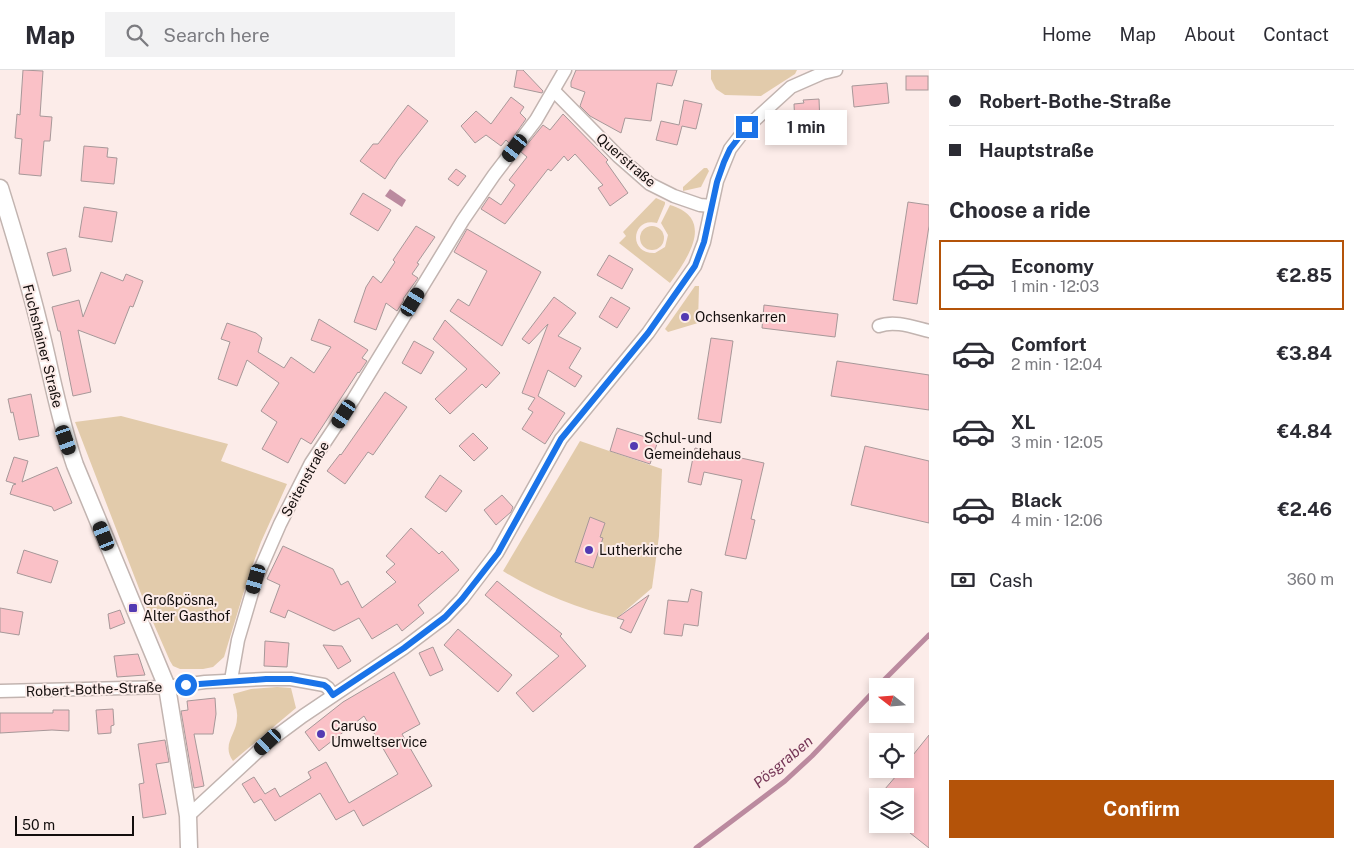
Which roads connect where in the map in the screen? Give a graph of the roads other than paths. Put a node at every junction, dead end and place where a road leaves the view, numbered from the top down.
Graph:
1 (836, 70) edge
2 (562, 71) edge
3 (554, 91) junction
4 (0, 188) edge
5 (711, 206) junction
6 (879, 326) dead end
7 (929, 331) edge
8 (231, 680) junction
9 (167, 687) junction
10 (0, 691) edge
11 (333, 695) junction
12 (188, 816) junction
13 (189, 848) edge

1 - 5 street
2 - 3 street, Seitenstraße
3 - 5 street, Querstraße
3 - 8 street, Seitenstraße
4 - 9 street, Fuchshainer Straße
5 - 11 street
6 - 7 street
8 - 9 street, Robert-Bothe-Straße
8 - 11 street, Robert-Bothe-Straße
9 - 10 street, Robert-Bothe-Straße
9 - 12 street, Fuchshainer Straße
11 - 12 street
12 - 13 street, Fuchshainer Straße

